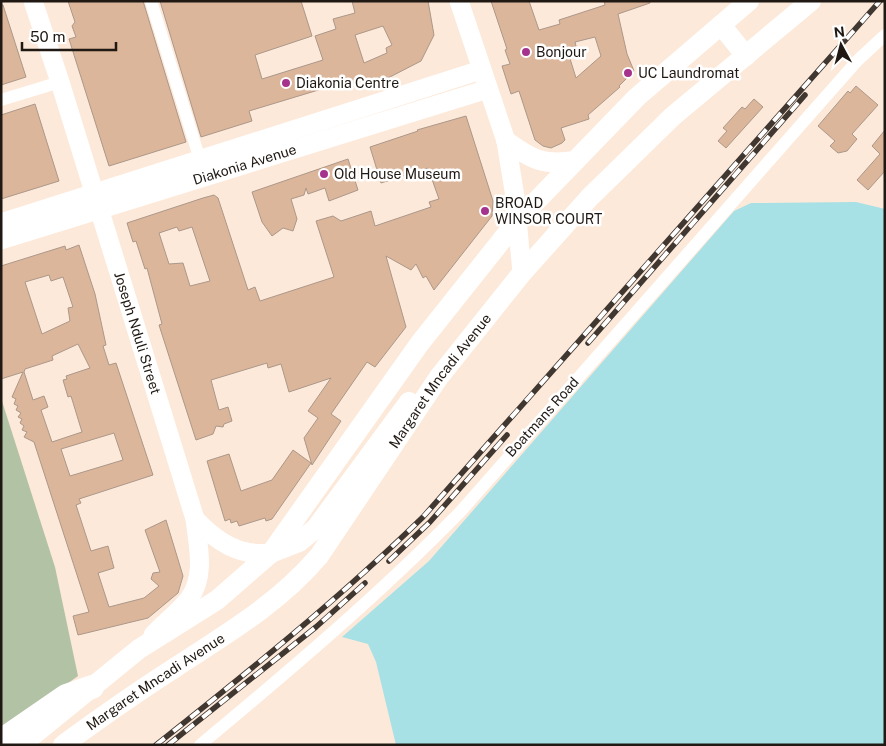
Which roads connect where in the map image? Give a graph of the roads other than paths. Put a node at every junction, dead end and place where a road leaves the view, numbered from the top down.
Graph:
1 (33, 1) edge
2 (151, 1) edge
3 (459, 1) edge
4 (811, 1) edge
5 (742, 4) edge
6 (721, 26) junction
7 (885, 35) edge
8 (746, 56) junction
9 (481, 70) junction
10 (60, 82) junction
11 (488, 89) junction
12 (1, 100) edge
13 (380, 102) junction
14 (386, 121) junction
15 (506, 141) junction
16 (200, 160) junction
17 (575, 161) junction
18 (224, 162) junction
19 (97, 201) junction
20 (517, 221) junction
21 (1, 223) edge
22 (1, 240) edge
23 (522, 273) junction
24 (439, 377) junction
25 (195, 519) junction
26 (270, 553) junction
27 (139, 649) junction
28 (92, 687) junction
29 (1, 742) edge
30 (21, 745) edge
31 (63, 745) edge
32 (200, 745) edge

1 - 10 street, Joseph Nduli Street
2 - 16 street
3 - 9 street
4 - 8 main road, Margaret Mncadi Avenue
5 - 6 main road, Margaret Mncadi Avenue
6 - 8 main road
6 - 17 main road, Margaret Mncadi Avenue
7 - 32 street, Boatmans Road
8 - 23 main road, Margaret Mncadi Avenue
9 - 11 street
9 - 13 street, Diakonia Avenue
10 - 12 street
10 - 19 street, Joseph Nduli Street
11 - 14 street, Diakonia Avenue
11 - 15 street
13 - 14 street
13 - 18 street, Diakonia Avenue
14 - 18 street, Diakonia Avenue
15 - 17 main road
15 - 20 street
16 - 18 street, Diakonia Avenue
16 - 19 street, Diakonia Avenue
17 - 20 main road, Margaret Mncadi Avenue
18 - 19 street, Diakonia Avenue
19 - 21 street, Diakonia Avenue
19 - 22 street, Diakonia Avenue
19 - 25 street, Joseph Nduli Street
20 - 23 street
20 - 26 main road, Margaret Mncadi Avenue
23 - 24 main road, Margaret Mncadi Avenue
24 - 26 main road
24 - 31 main road, Margaret Mncadi Avenue
25 - 26 street
25 - 27 street, Joseph Nduli Street
26 - 27 main road, Margaret Mncadi Avenue
27 - 28 main road, Margaret Mncadi Avenue
28 - 29 highway
28 - 30 main road, Margaret Mncadi Avenue

